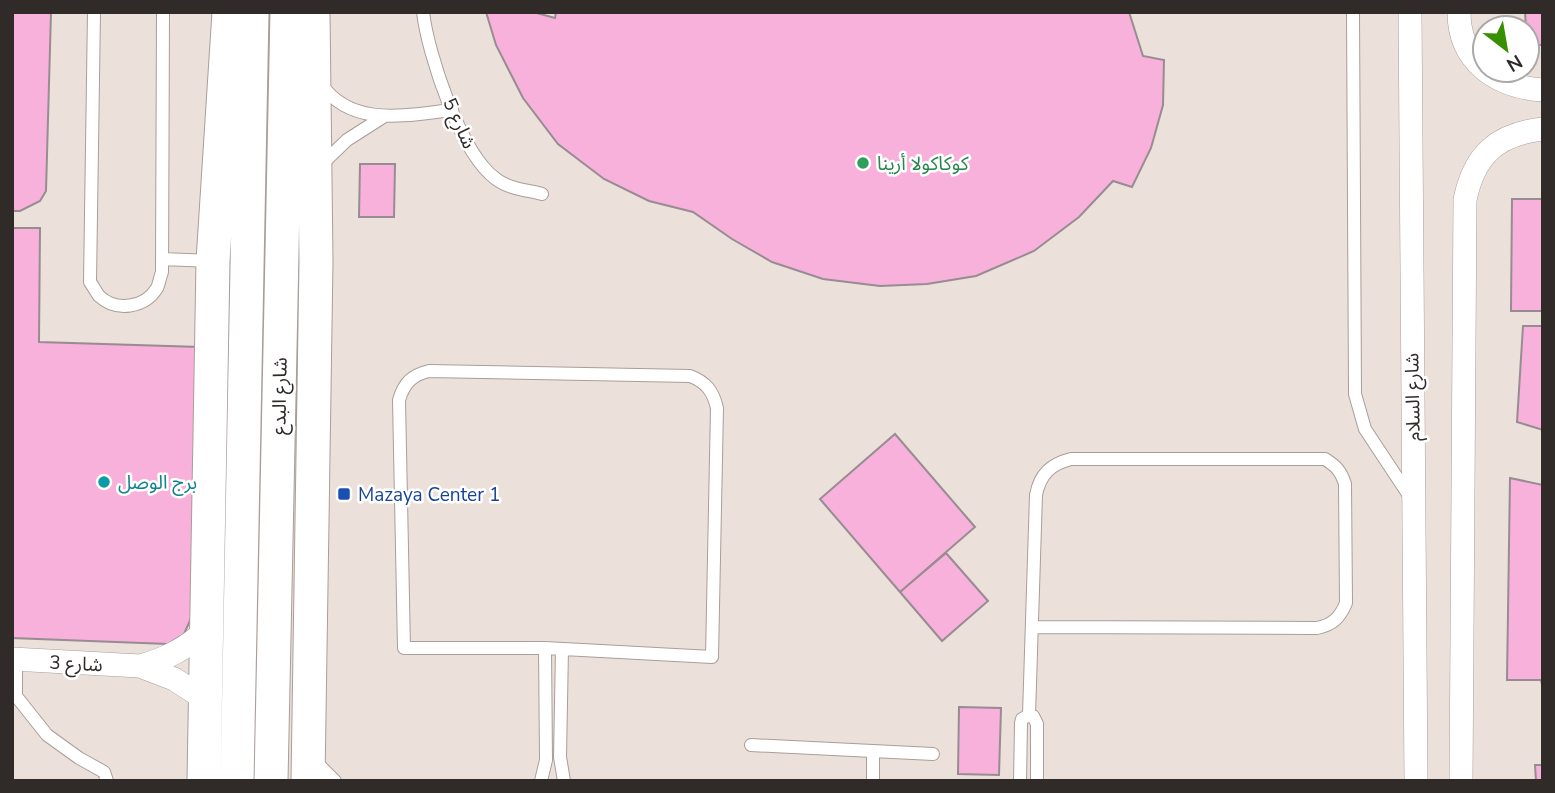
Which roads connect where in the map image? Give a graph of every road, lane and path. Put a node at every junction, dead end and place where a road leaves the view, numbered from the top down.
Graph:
1 (94, 12) edge
2 (163, 12) edge
3 (229, 12) edge
4 (252, 12) edge
5 (287, 12) edge
6 (313, 12) edge
7 (423, 12) edge
8 (1353, 12) edge
9 (1410, 12) edge
10 (1459, 12) edge
11 (314, 76) junction
12 (1543, 90) edge
13 (452, 110) junction
14 (383, 117) junction
15 (1543, 129) edge
16 (316, 169) junction
17 (542, 194) dead end
18 (162, 259) junction
19 (213, 261) junction
20 (1413, 503) junction
21 (1033, 627) junction
22 (206, 630) junction
23 (545, 648) junction
24 (562, 649) junction
25 (14, 659) edge
26 (140, 666) junction
27 (14, 698) edge
28 (205, 699) junction
29 (1029, 715) junction
30 (751, 746) dead end
31 (873, 751) junction
32 (933, 754) dead end
33 (308, 766) edge
34 (1414, 778) edge
35 (107, 781) edge
36 (204, 781) edge
37 (237, 781) edge
38 (271, 781) edge
39 (335, 781) edge
40 (541, 781) edge
41 (564, 781) edge
42 (873, 781) edge
43 (1020, 781) edge
44 (1037, 781) edge
45 (1461, 781) edge

1 - 18 lane
2 - 18 lane
3 - 19 main road
4 - 37 main road, شارع البدع
5 - 38 main road, شارع البدع
6 - 11 main road
7 - 13 lane, شارع 5
8 - 20 lane
9 - 20 street, شارع السلام
10 - 12 street
11 - 14 lane
11 - 16 main road
13 - 14 lane
13 - 17 lane, شارع 5
14 - 16 lane
15 - 45 street
16 - 33 main road
18 - 19 lane
19 - 22 main road
20 - 34 street, شارع السلام
21 - 21 lane
21 - 29 lane
22 - 26 street, شارع 3
22 - 28 main road
23 - 24 lane
23 - 24 lane
23 - 40 lane
24 - 41 lane
25 - 26 street, شارع 3
25 - 27 lane
26 - 28 street, شارع 3
27 - 35 lane
28 - 36 main road
29 - 43 lane
29 - 44 lane
30 - 31 lane
31 - 32 lane
31 - 42 lane
33 - 39 lane

